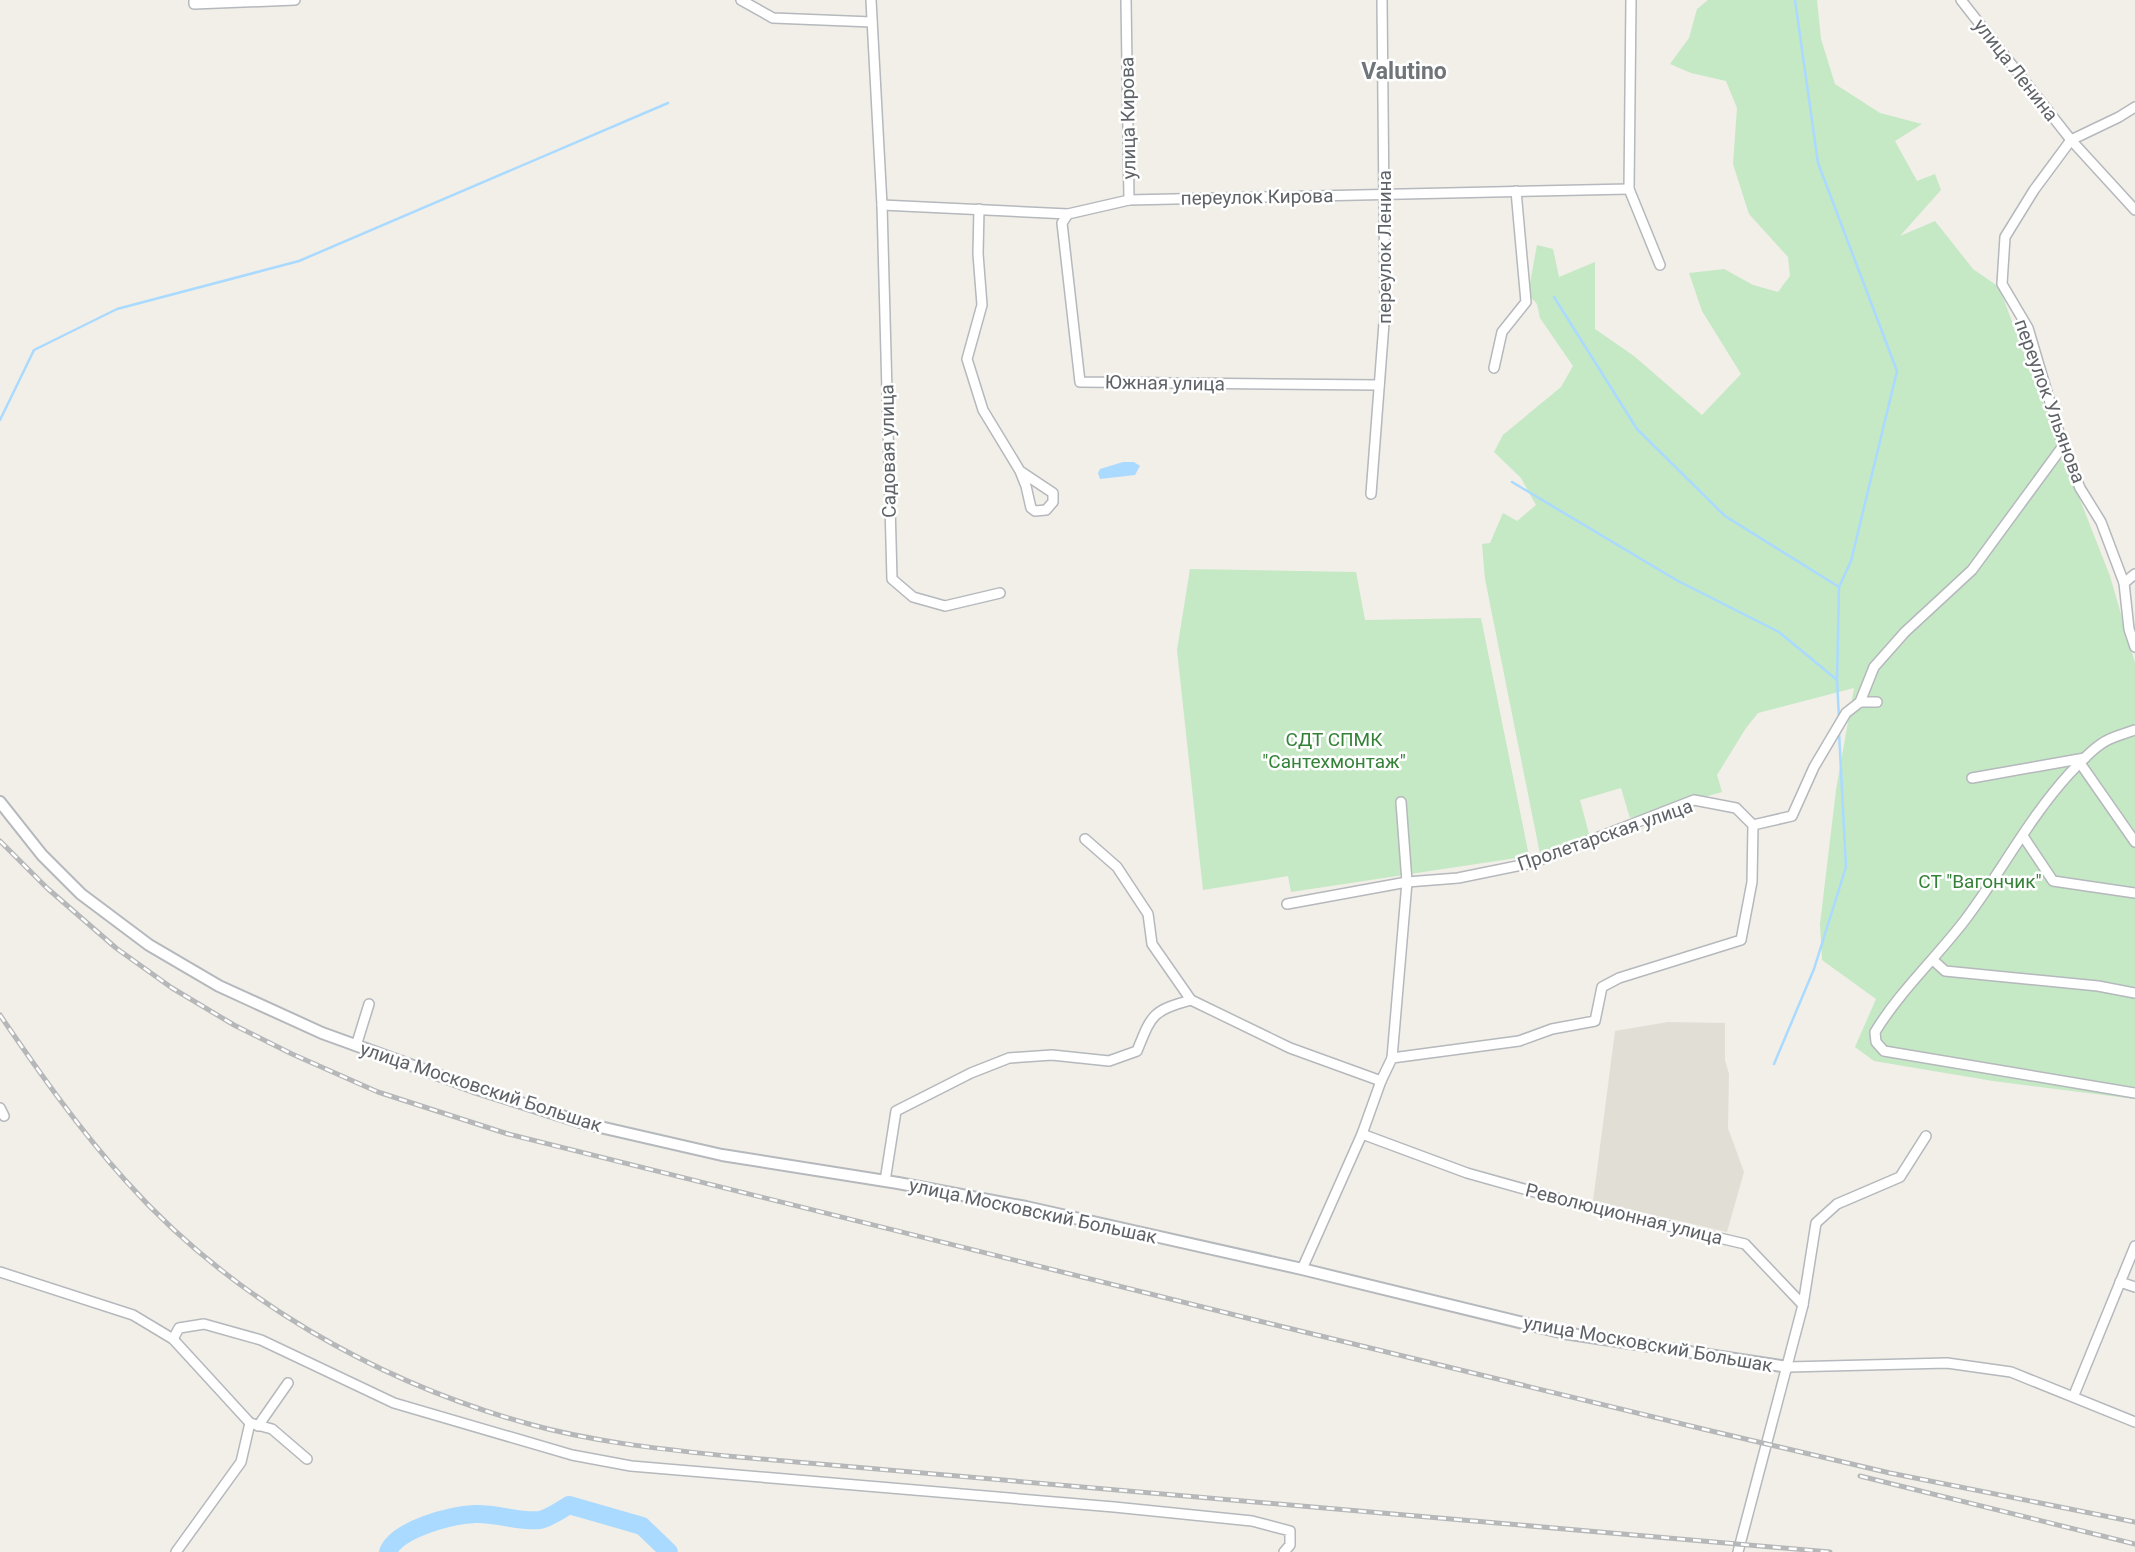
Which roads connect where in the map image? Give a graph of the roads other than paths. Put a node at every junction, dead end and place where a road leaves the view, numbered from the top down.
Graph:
1 (194, 0) edge
2 (295, 0) edge
3 (741, 0) edge
4 (871, 0) edge
5 (1126, 0) edge
6 (1382, 0) edge
7 (1631, 0) edge
8 (1961, 0) edge
9 (872, 22) junction
10 (2135, 107) edge
11 (2071, 140) junction
12 (1629, 188) junction
13 (1516, 191) junction
14 (1385, 194) junction
15 (1129, 201) junction
16 (882, 205) junction
17 (979, 209) junction
18 (2135, 210) edge
19 (1053, 213) junction
20 (1068, 214) junction
21 (1062, 223) junction
22 (1660, 265) dead end
23 (1494, 368) dead end
24 (1378, 385) junction
25 (2063, 446) junction
26 (1020, 471) junction
27 (1371, 494) dead end
28 (2135, 574) edge
29 (2124, 583) junction
30 (1000, 593) dead end
31 (2135, 647) edge
32 (1860, 702) junction
33 (1877, 702) dead end
34 (2135, 730) edge
35 (2082, 761) junction
36 (1972, 778) dead end
37 (1401, 802) dead end
38 (2, 805) edge
39 (1754, 825) junction
40 (2023, 836) junction
41 (1085, 839) dead end
42 (2135, 842) edge
43 (1407, 882) junction
44 (2135, 893) edge
45 (1287, 904) dead end
46 (1933, 960) junction
47 (2135, 993) edge
48 (1191, 1000) junction
49 (369, 1004) dead end
50 (356, 1046) junction
51 (1392, 1058) junction
52 (1381, 1081) junction
53 (2135, 1093) edge
54 (1362, 1134) junction
55 (1926, 1136) dead end
56 (885, 1181) junction
57 (2135, 1246) edge
58 (1302, 1269) junction
59 (0, 1272) edge
60 (2120, 1282) junction
61 (2135, 1287) edge
62 (1803, 1305) junction
63 (173, 1339) junction
64 (1788, 1367) junction
65 (288, 1382) dead end
66 (2074, 1395) junction
67 (2135, 1422) edge
68 (254, 1425) junction
69 (307, 1459) dead end
70 (176, 1552) edge
71 (1284, 1552) edge
72 (1738, 1552) edge

1 - 2 street
3 - 9 street
4 - 9 street, Садовая улица
5 - 15 street, улица Кирова
6 - 14 street, переулок Ленина
7 - 12 street
8 - 11 street, улица Ленина
9 - 16 street, Садовая улица
10 - 11 street, улица Ленина
11 - 18 street, улица Ленина
11 - 25 street, переулок Ульянова
12 - 13 street, переулок Кирова
12 - 22 street
13 - 14 street, переулок Кирова
13 - 23 street
14 - 15 street, переулок Кирова
14 - 24 street, переулок Ленина
15 - 20 street, улица Кирова
16 - 17 street
16 - 30 street, Садовая улица
17 - 19 street, улица Кирова
17 - 26 street
19 - 20 street, улица Кирова
19 - 21 street
20 - 21 street
21 - 24 street, Южная улица
24 - 27 street, переулок Ленина
25 - 29 street, переулок Ульянова
25 - 32 street
26 - 26 street
28 - 29 street
29 - 31 street, переулок Ульянова
32 - 33 street
32 - 39 street
34 - 35 street
35 - 36 street
35 - 40 street
35 - 42 street
37 - 43 street
38 - 50 street, улица Московский Большак
39 - 43 street, Пролетарская улица
39 - 51 street
40 - 44 street
40 - 46 street
41 - 48 street
43 - 45 street, Пролетарская улица
43 - 51 street
46 - 47 street
46 - 53 street
48 - 52 street
48 - 56 street
49 - 50 street
50 - 56 street, улица Московский Большак
51 - 52 street
52 - 54 street
54 - 58 street
54 - 62 street, Революционная улица
55 - 62 street
56 - 58 street, улица Московский Большак
57 - 60 street
58 - 64 street, улица Московский Большак
59 - 63 street
60 - 61 street
60 - 66 street
62 - 64 street
63 - 68 street
63 - 71 street
64 - 66 street, улица Московский Большак
64 - 72 street
65 - 68 street
66 - 67 street, улица Московский Большак
68 - 69 street
68 - 70 street

